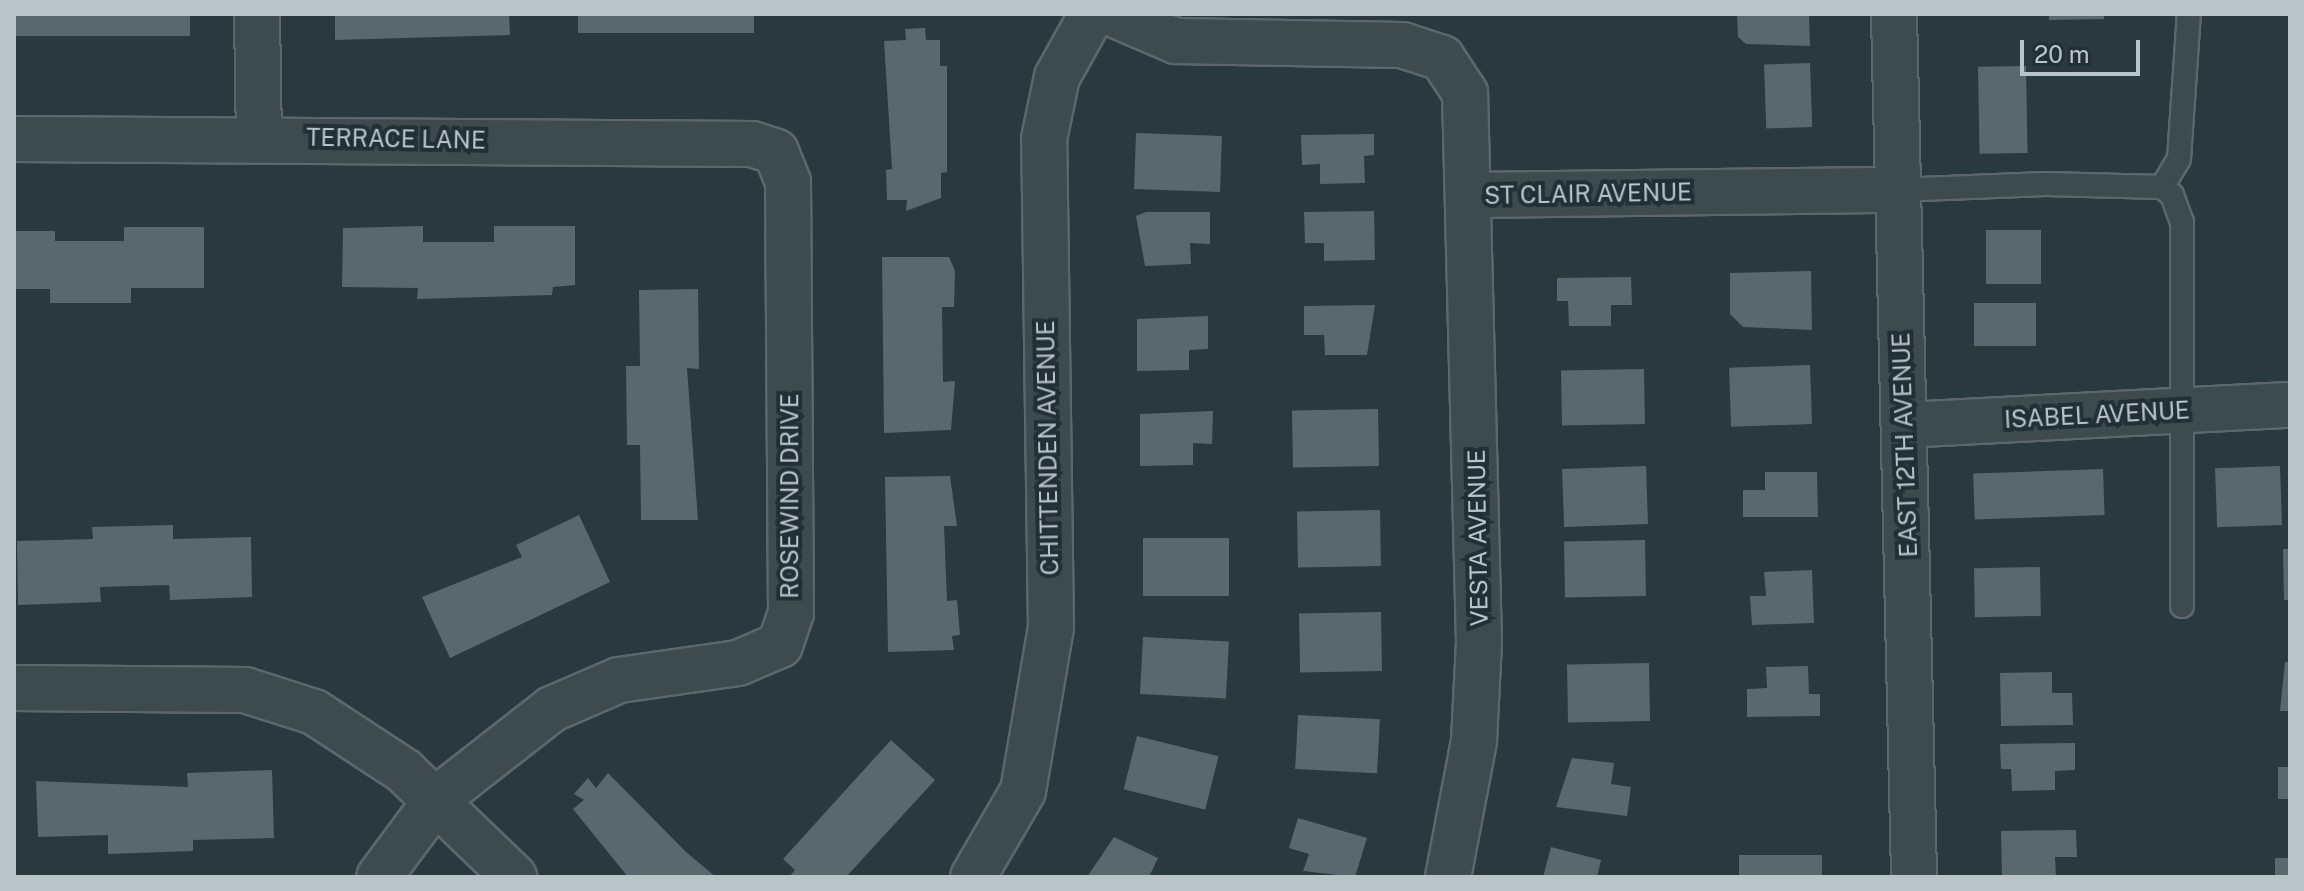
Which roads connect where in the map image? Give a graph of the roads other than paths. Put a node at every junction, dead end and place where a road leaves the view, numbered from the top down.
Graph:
1 (257, 14) edge
2 (1092, 14) edge
3 (1113, 14) edge
4 (1894, 14) edge
5 (2189, 14) edge
6 (259, 138) junction
7 (14, 139) edge
8 (776, 152) joint
9 (2162, 187) junction
10 (1897, 190) junction
11 (1473, 195) junction
12 (2290, 405) edge
13 (2180, 411) junction
14 (1905, 425) junction
15 (2182, 606) dead end
16 (14, 688) edge
17 (437, 799) junction
18 (379, 877) edge
19 (514, 877) edge
20 (973, 877) edge
21 (1448, 877) edge
22 (1914, 877) edge

1 - 6 street
2 - 20 street, CHITTENDEN AVENUE
3 - 11 street, ST CLAIR AVENUE
4 - 10 street, EAST 12TH AVENUE
5 - 9 lane
6 - 7 street, TERRACE LANE
6 - 8 street, TERRACE LANE
8 - 17 street, ROSEWIND DRIVE
9 - 10 lane
9 - 13 lane
10 - 11 street, ST CLAIR AVENUE
10 - 14 street, EAST 12TH AVENUE
11 - 21 street, VESTA AVENUE
12 - 13 street, ISABEL AVENUE
13 - 14 street, ISABEL AVENUE
13 - 15 lane
14 - 22 street, EAST 12TH AVENUE
16 - 17 street
17 - 18 street, ROSEWIND DRIVE
17 - 19 street

